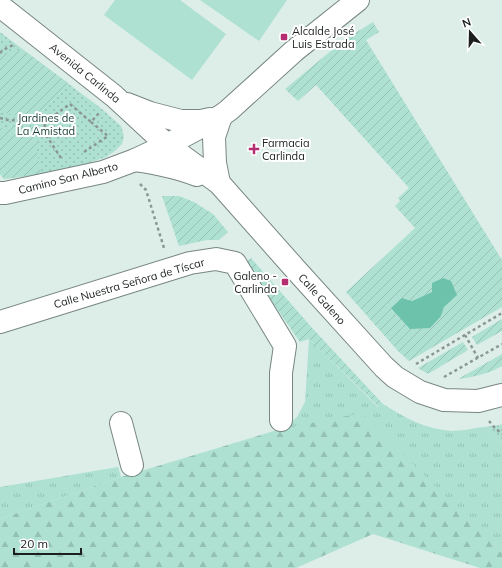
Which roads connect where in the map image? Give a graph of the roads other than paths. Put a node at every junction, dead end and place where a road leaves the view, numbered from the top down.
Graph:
1 (358, 0) edge
2 (0, 6) edge
3 (111, 105) junction
4 (222, 116) junction
5 (167, 145) junction
6 (136, 170) junction
7 (219, 183) junction
8 (0, 193) edge
9 (0, 322) edge
10 (502, 395) edge
11 (281, 420) dead end
12 (120, 423) dead end
13 (132, 465) dead end

1 - 4 street
2 - 3 street, Avenida Carlinda
3 - 4 street
3 - 5 street, Avenida Carlinda
4 - 5 street, Camino San Alberto
4 - 7 street
5 - 6 street, Camino San Alberto
5 - 7 street, Calle Galeno
6 - 7 street, Camino San Alberto
6 - 8 street, Camino San Alberto
7 - 10 street, Calle Galeno
9 - 11 street, Calle Nuestra Señora de Tíscar
12 - 13 street

